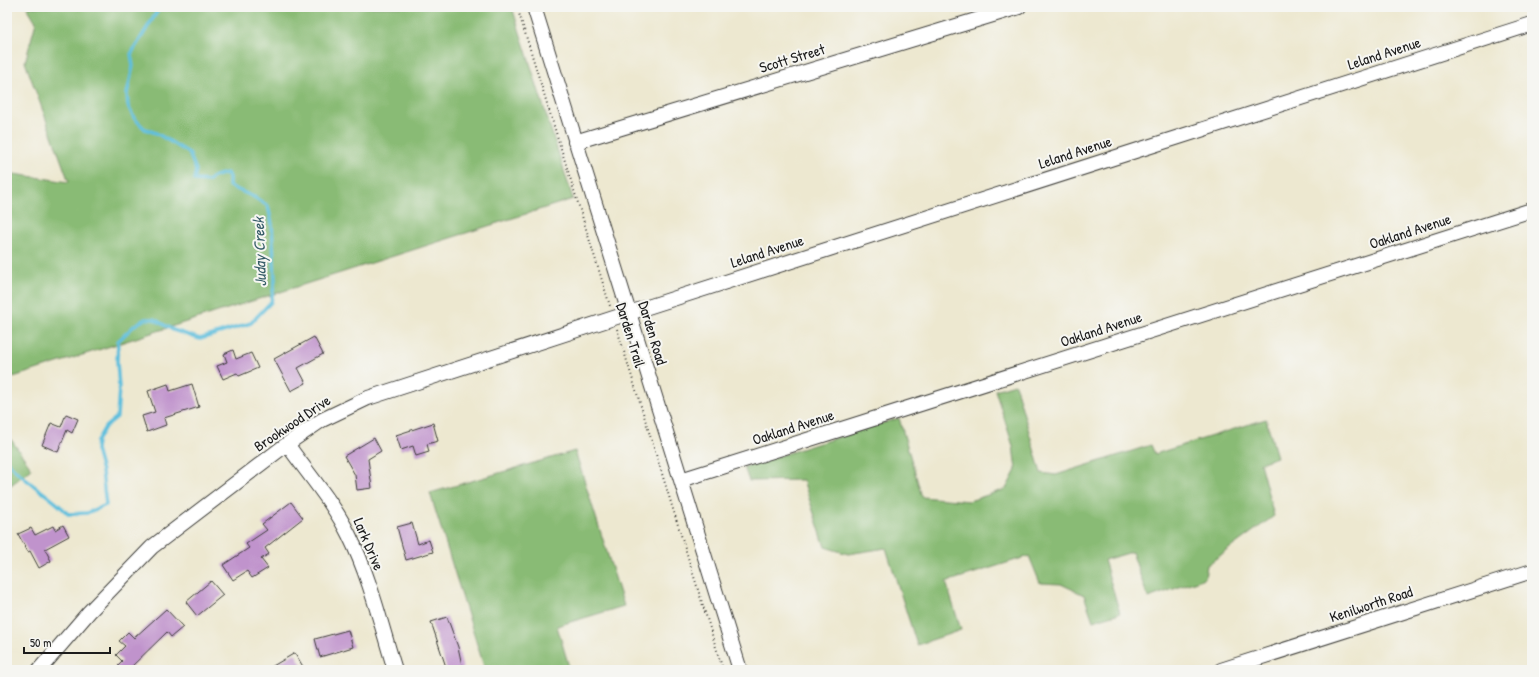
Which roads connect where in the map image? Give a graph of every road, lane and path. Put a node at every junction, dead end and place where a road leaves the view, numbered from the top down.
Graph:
1 (517, 7) edge
2 (534, 7) edge
3 (1019, 7) edge
4 (1532, 24) edge
5 (575, 142) junction
6 (1532, 210) edge
7 (629, 313) junction
8 (614, 318) junction
9 (287, 444) junction
10 (681, 480) junction
11 (1532, 571) edge
12 (39, 670) edge
13 (395, 670) edge
14 (723, 670) edge
15 (740, 670) edge
16 (1221, 670) edge

1 - 8 path, Darden Trail
2 - 5 street, Darden Road
3 - 5 street, Scott Street
4 - 7 street, Leland Avenue
5 - 7 street, Darden Road
6 - 10 street, Oakland Avenue
7 - 8 street, Brookwood Drive
7 - 10 street, Darden Road
8 - 9 street, Brookwood Drive
8 - 14 path, Darden Trail
9 - 12 street, Brookwood Drive
9 - 13 street, Lark Drive
10 - 15 street, Darden Road
11 - 16 street, Kenilworth Road

